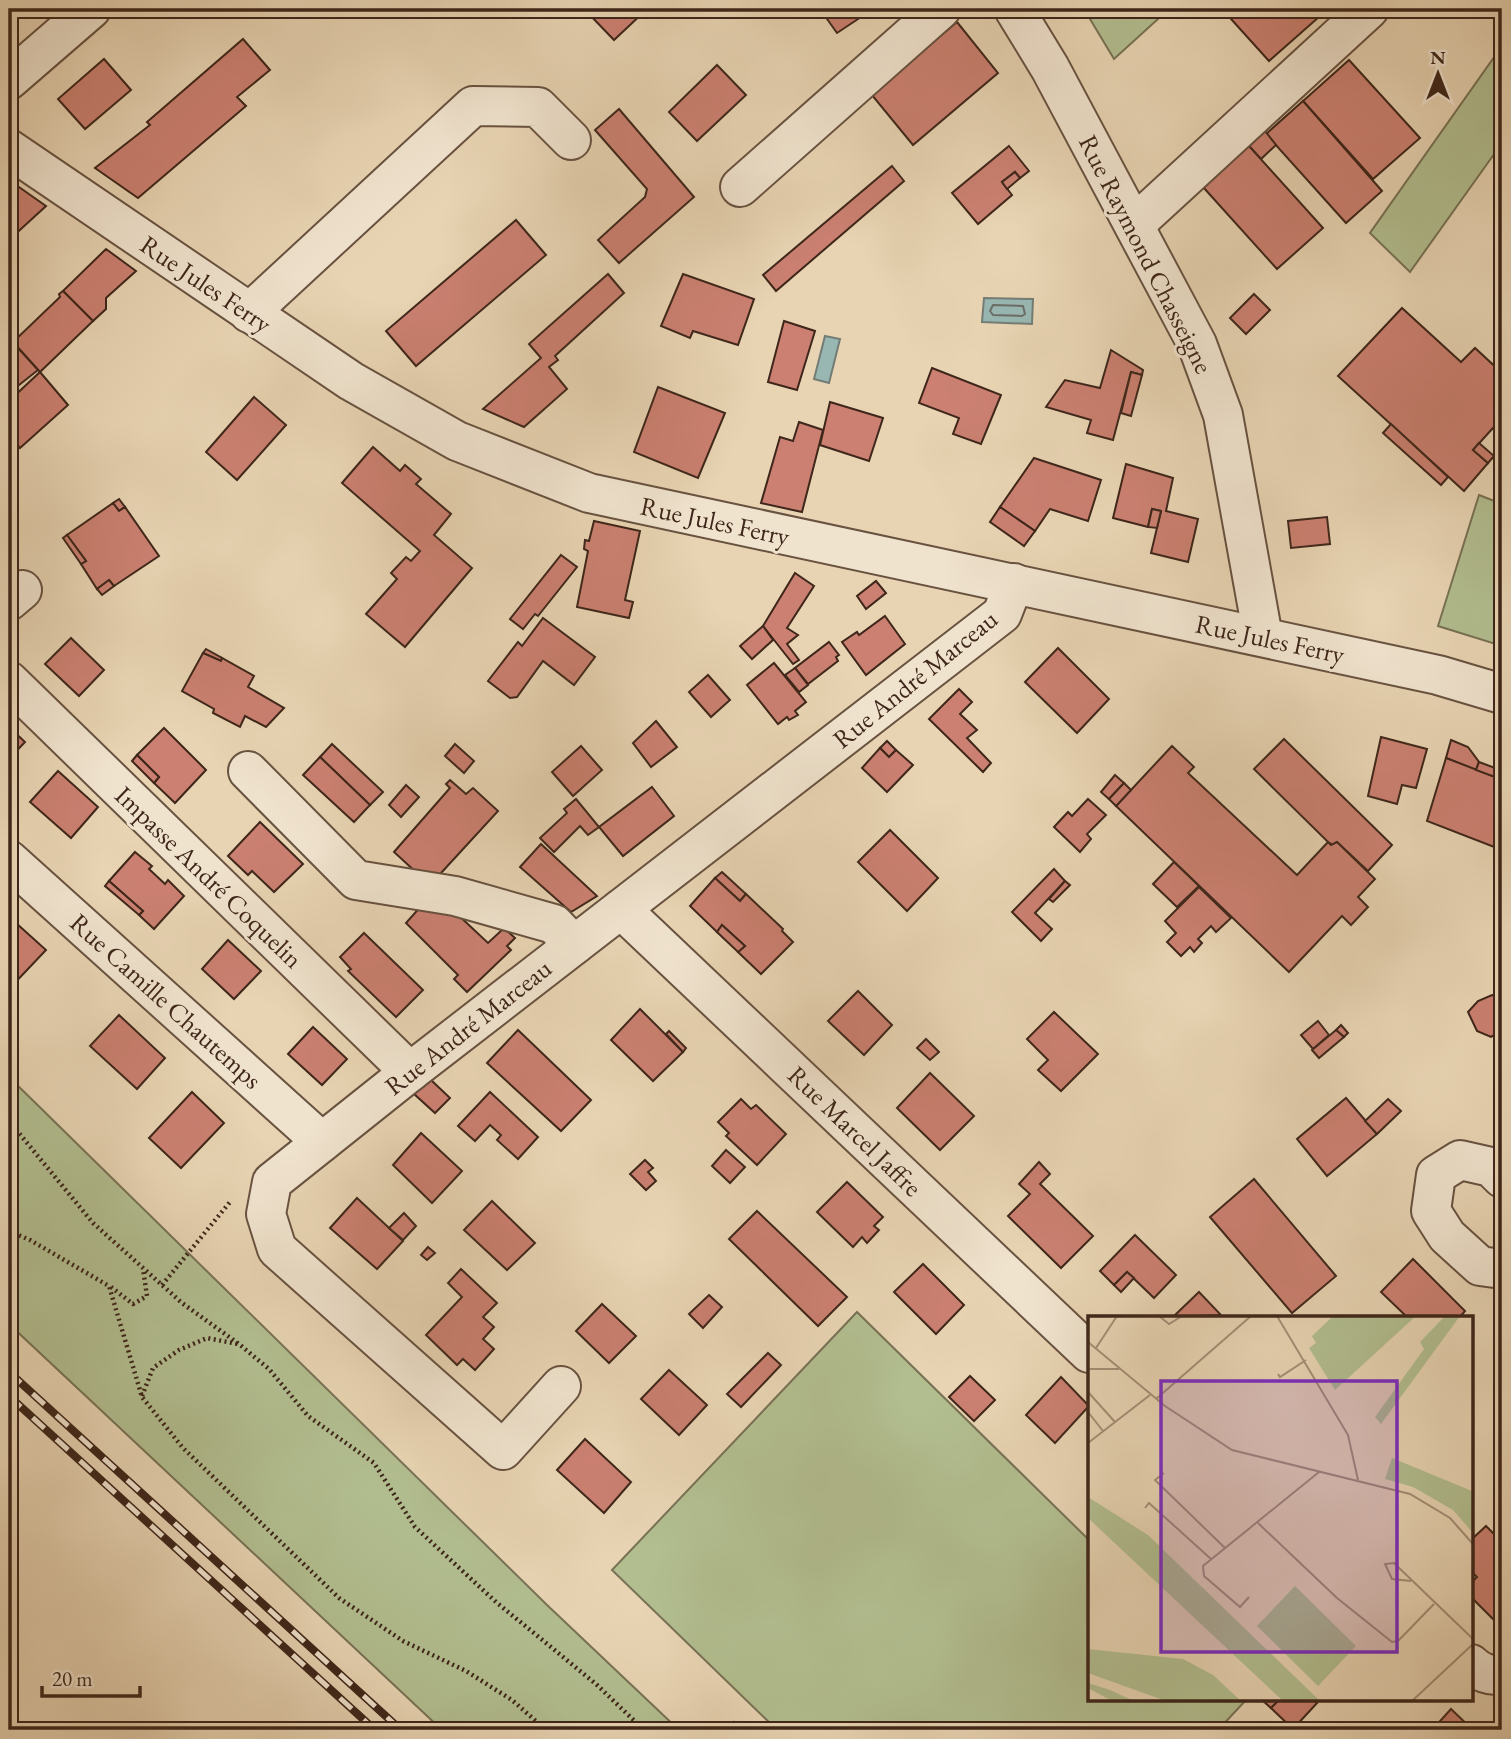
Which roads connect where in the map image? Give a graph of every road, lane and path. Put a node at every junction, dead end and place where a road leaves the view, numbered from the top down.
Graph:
1 (91, 9) edge
2 (942, 9) edge
3 (1014, 9) edge
4 (1369, 9) edge
5 (9, 80) edge
6 (571, 140) dead end
7 (9, 149) edge
8 (740, 187) dead end
9 (1133, 225) junction
10 (249, 313) junction
11 (1014, 583) junction
12 (1263, 637) junction
13 (9, 681) edge
14 (1502, 694) edge
15 (248, 771) dead end
16 (9, 860) edge
17 (621, 909) junction
18 (574, 945) junction
19 (410, 1072) junction
20 (9, 1121) edge
21 (322, 1142) junction
22 (1502, 1178) edge
23 (237, 1192) dead end
24 (9, 1231) edge
25 (143, 1268) junction
26 (1502, 1269) edge
27 (162, 1285) junction
28 (109, 1286) junction
29 (239, 1344) junction
30 (1088, 1352) edge
31 (561, 1386) dead end
32 (142, 1397) junction
33 (1472, 1665) edge
34 (1502, 1674) edge
35 (546, 1730) edge
36 (643, 1730) edge

1 - 5 street
2 - 8 street
3 - 9 street, Rue Raymond Chasseigne
4 - 9 street
6 - 10 street
7 - 10 street, Rue Jules Ferry
9 - 12 street, Rue Raymond Chasseigne
10 - 11 street, Rue Jules Ferry
11 - 12 street, Rue Jules Ferry
11 - 17 street, Rue André Marceau
12 - 14 street, Rue Jules Ferry
13 - 19 street, Impasse André Coquelin
15 - 18 street
16 - 21 street, Rue Camille Chautemps
17 - 18 street, Rue André Marceau
17 - 30 street, Rue Marcel Jaffre
18 - 19 street, Rue André Marceau
19 - 21 street, Rue André Marceau
20 - 25 path
21 - 31 street, Rue André Marceau
22 - 26 street
23 - 27 path
24 - 28 path
25 - 27 path
25 - 28 path
27 - 29 path
28 - 32 path
29 - 32 path
29 - 36 path
32 - 35 path
33 - 34 street

